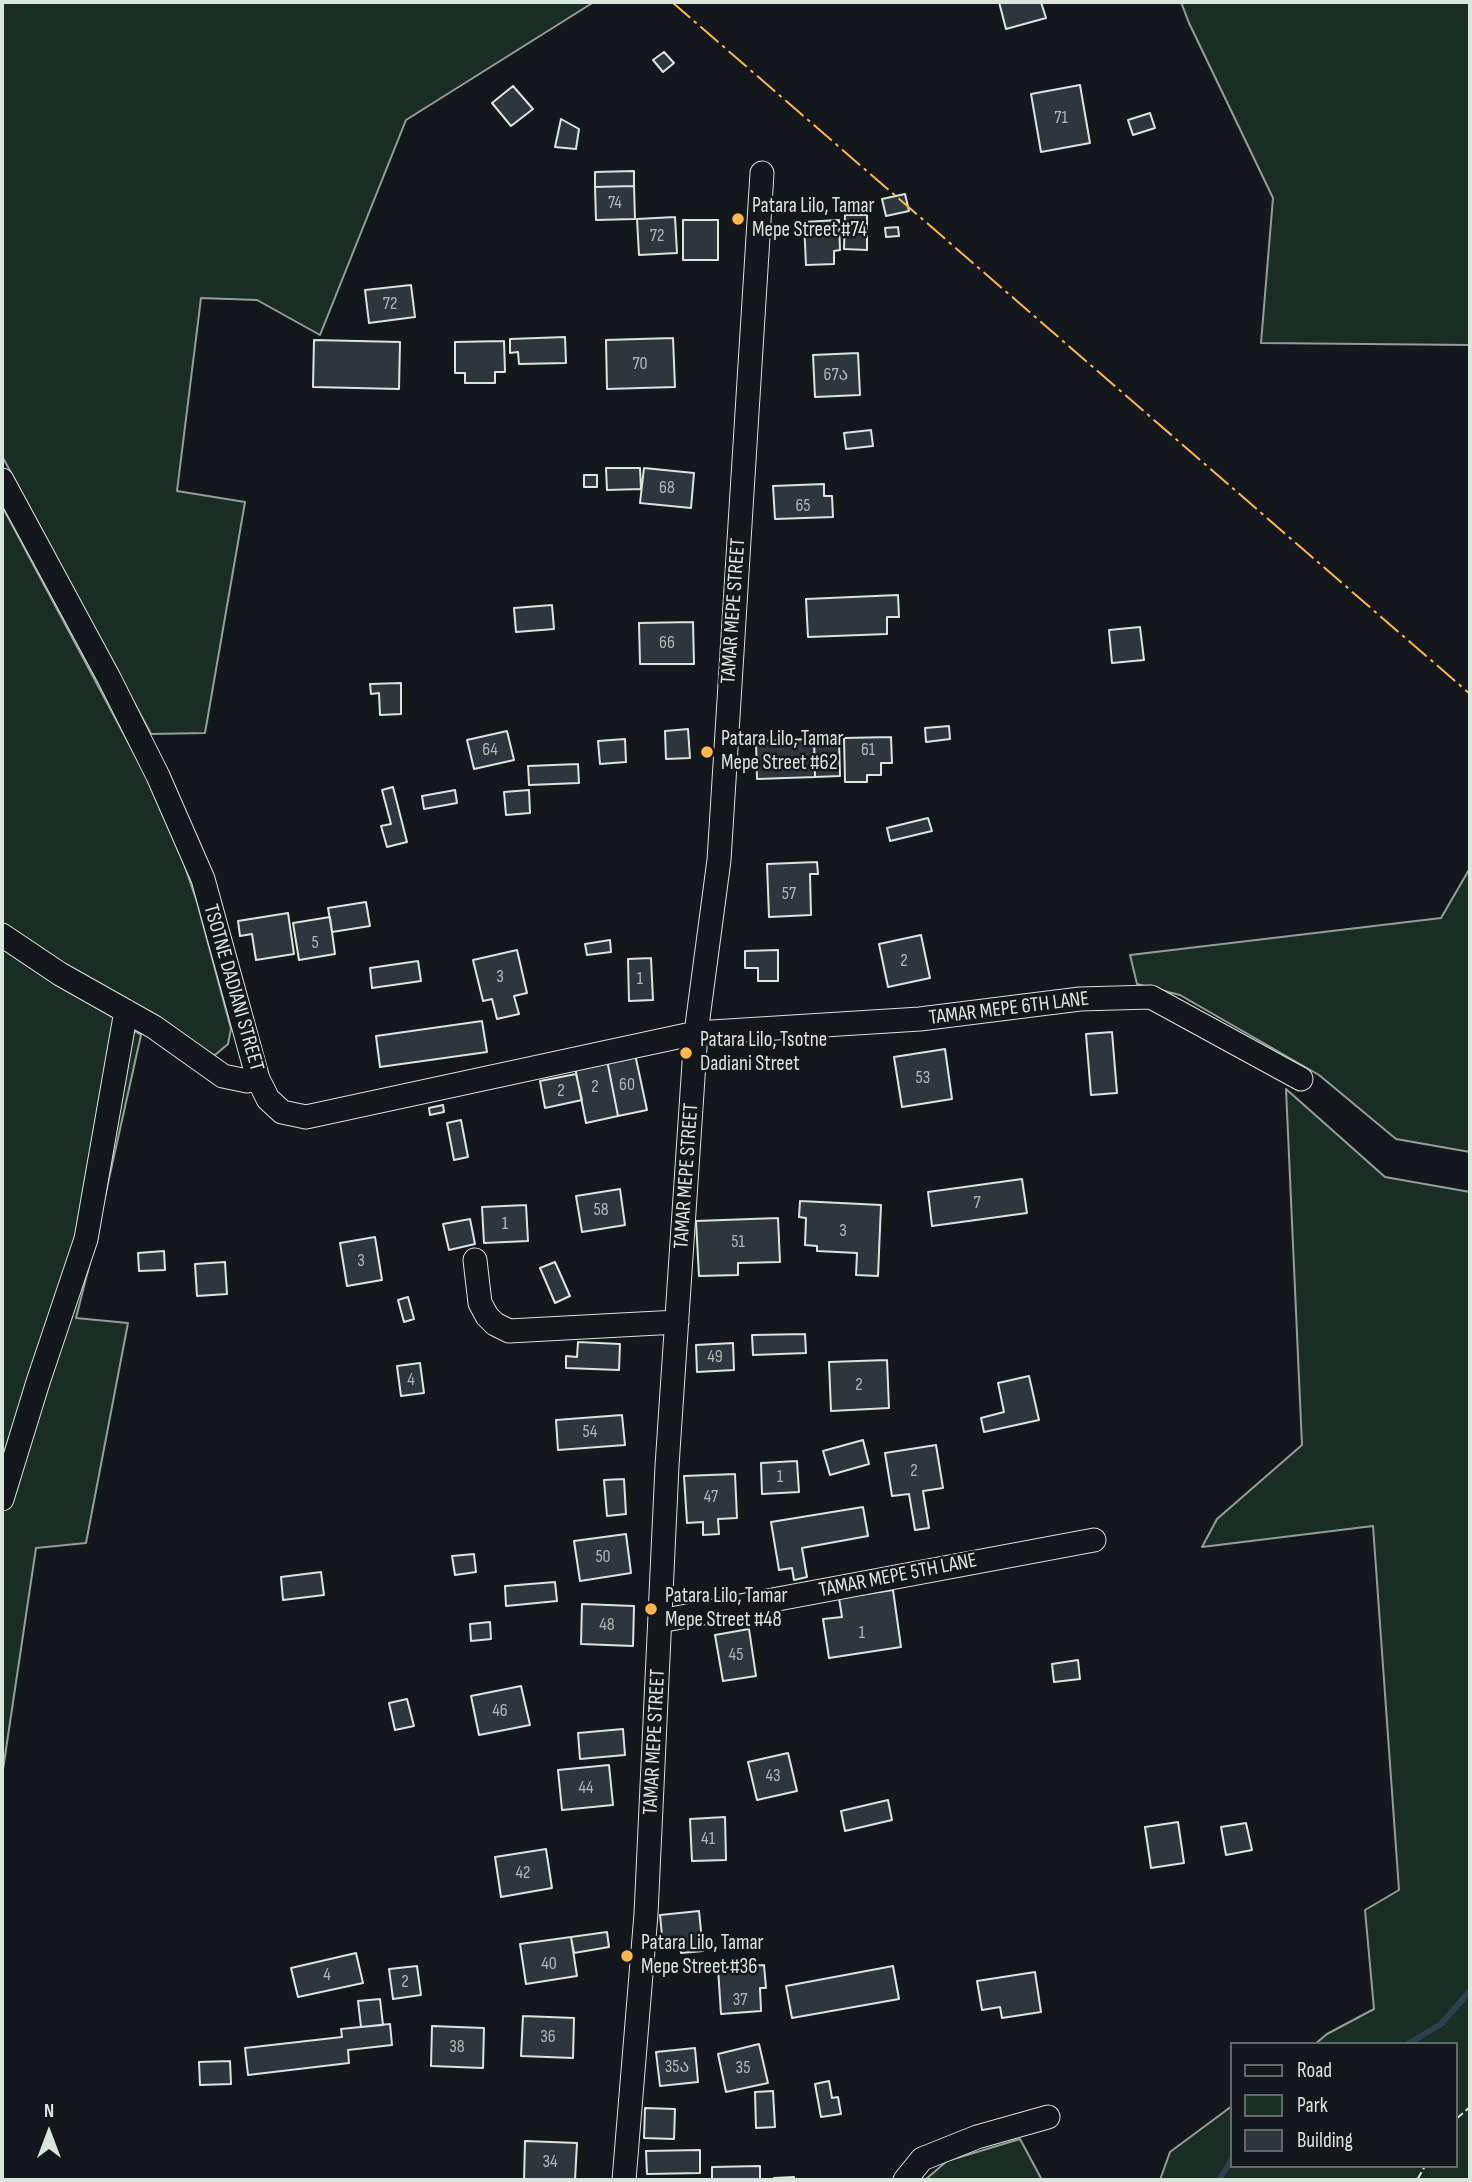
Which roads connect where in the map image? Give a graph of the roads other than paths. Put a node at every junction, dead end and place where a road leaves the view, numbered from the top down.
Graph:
1 (762, 173) dead end
2 (2, 480) edge
3 (2, 935) edge
4 (125, 1011) junction
5 (696, 1033) junction
6 (258, 1079) junction
7 (1301, 1079) dead end
8 (475, 1260) dead end
9 (677, 1322) junction
10 (3, 1489) edge
11 (1094, 1539) dead end
12 (660, 1621) junction
13 (1048, 2118) dead end
14 (624, 2180) edge
15 (905, 2180) edge

1 - 5 street, TAMAR MEPE STREET
2 - 6 street, TSOTNE DADIANI STREET
3 - 4 street
4 - 6 street
4 - 10 street
5 - 6 street, TSOTNE DADIANI STREET
5 - 7 street, TAMAR MEPE 6TH LANE
5 - 9 street, TAMAR MEPE STREET
8 - 9 street
9 - 12 street, TAMAR MEPE STREET
11 - 12 street, TAMAR MEPE 5TH LANE
12 - 14 street, TAMAR MEPE STREET
13 - 15 street

